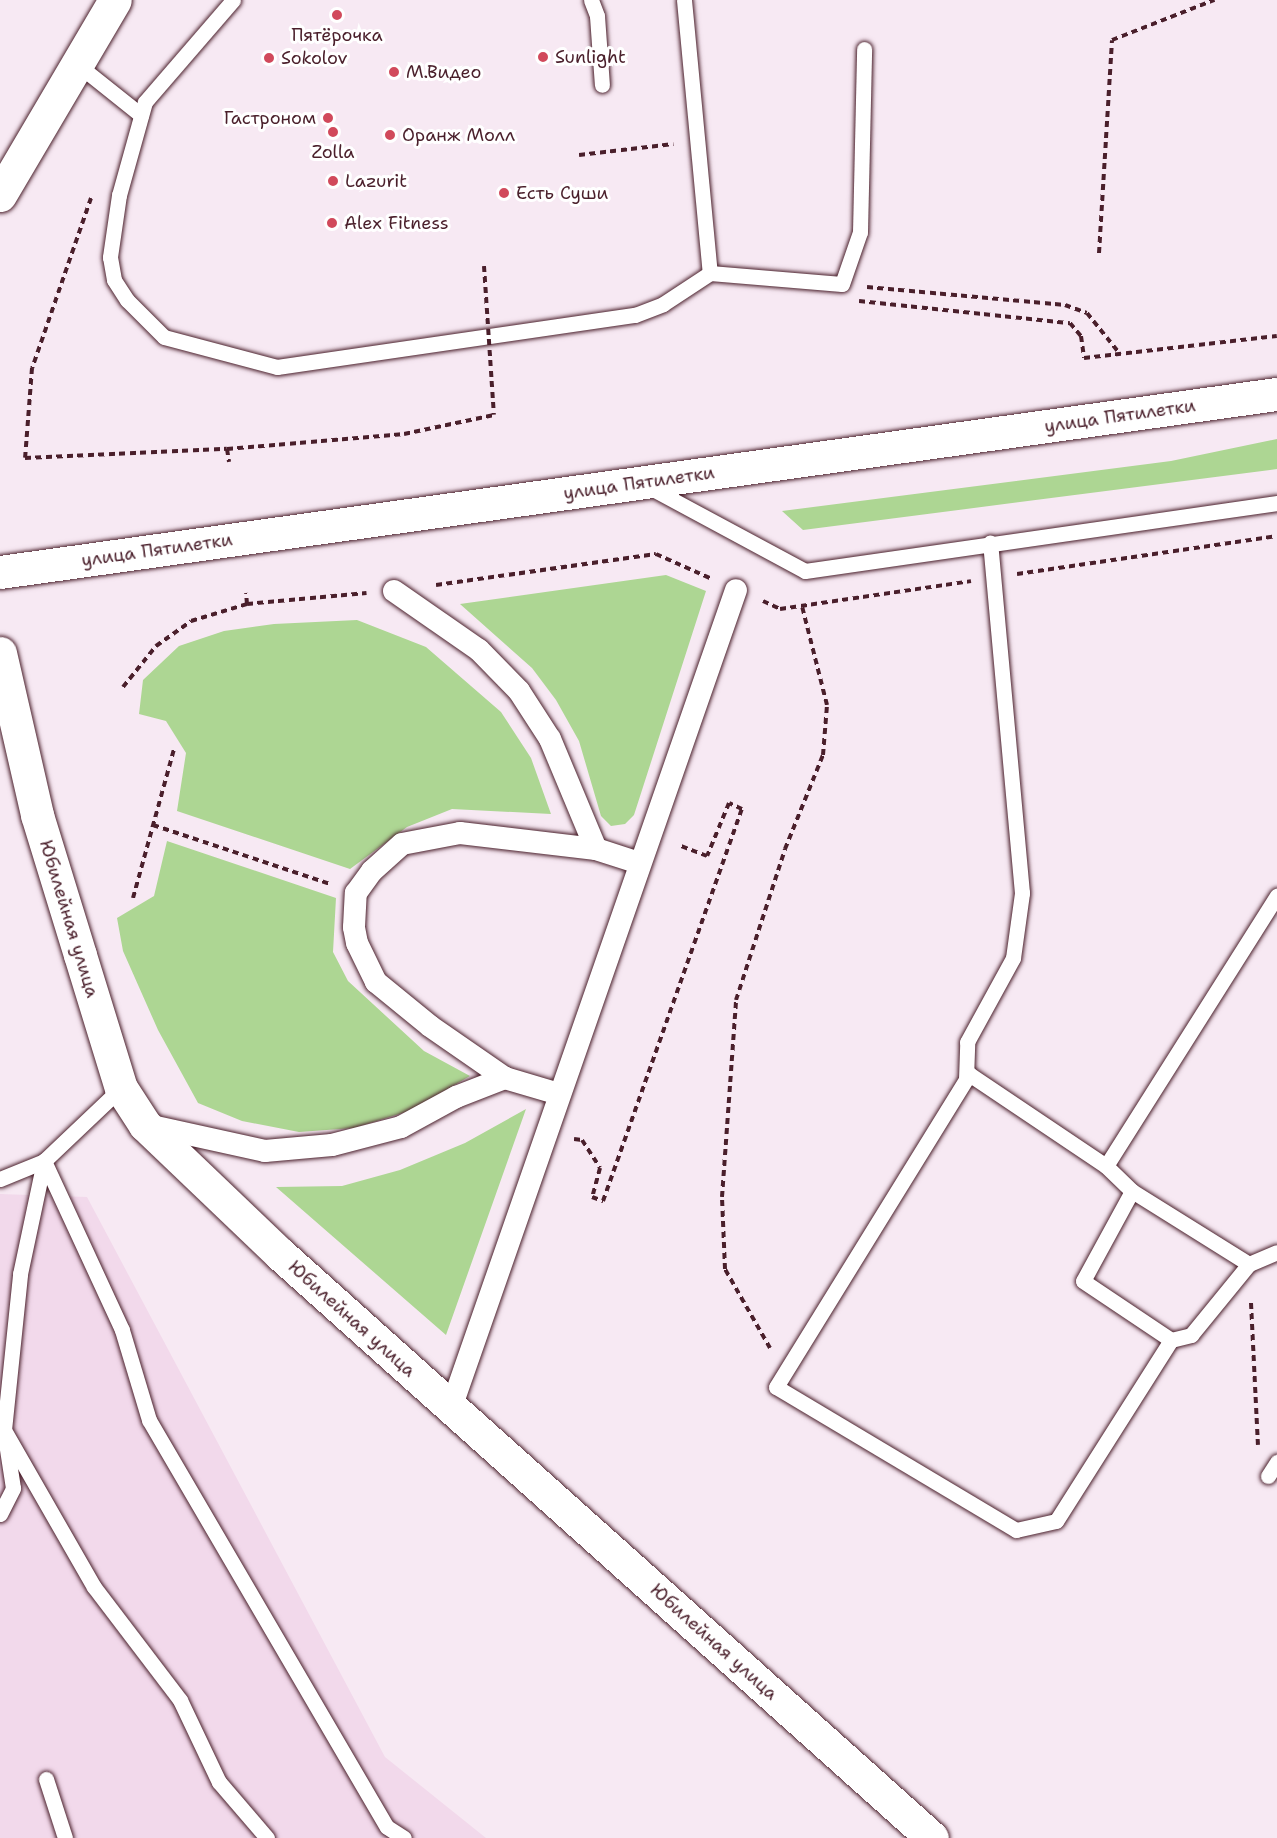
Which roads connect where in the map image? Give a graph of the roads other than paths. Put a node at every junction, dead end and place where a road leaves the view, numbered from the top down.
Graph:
1 (115, 0) edge
2 (233, 0) edge
3 (591, 0) edge
4 (684, 0) edge
5 (864, 49) dead end
6 (77, 64) junction
7 (602, 85) dead end
8 (141, 115) junction
9 (0, 195) edge
10 (710, 273) junction
11 (1277, 394) edge
12 (641, 483) junction
13 (1277, 503) edge
14 (990, 542) junction
15 (0, 572) edge
16 (736, 590) dead end
17 (394, 591) dead end
18 (0, 653) edge
19 (596, 849) junction
20 (639, 863) junction
21 (1277, 896) edge
22 (505, 1078) junction
23 (966, 1079) junction
24 (121, 1088) junction
25 (559, 1094) junction
26 (145, 1125) junction
27 (44, 1161) junction
28 (1106, 1167) junction
29 (0, 1179) edge
30 (1132, 1191) junction
31 (1277, 1252) edge
32 (1250, 1264) junction
33 (1171, 1340) junction
34 (451, 1407) junction
35 (4, 1430) junction
36 (1277, 1462) edge
37 (1268, 1476) road end
38 (0, 1514) edge
39 (46, 1779) dead end
40 (65, 1838) edge
41 (267, 1838) edge
42 (404, 1838) edge
43 (932, 1838) edge

1 - 6 main road
2 - 8 lane
3 - 7 lane
4 - 10 lane
5 - 10 lane
6 - 8 lane
6 - 9 main road
8 - 10 lane
11 - 12 main road, улица Пятилетки
12 - 14 lane
12 - 15 main road, улица Пятилетки
13 - 14 lane
14 - 23 lane
16 - 20 street
17 - 19 street
18 - 24 main road, Юбилейная улица
19 - 20 street
19 - 22 street
20 - 25 street
21 - 28 lane
22 - 25 street
22 - 26 street
23 - 28 lane
23 - 33 lane
24 - 26 main road, Юбилейная улица
24 - 27 lane
25 - 34 street
26 - 34 main road, Юбилейная улица
27 - 29 lane
27 - 35 lane
27 - 42 lane
28 - 30 lane
30 - 32 lane
30 - 33 lane
31 - 32 lane
32 - 33 lane
34 - 43 main road, Юбилейная улица
35 - 38 lane
35 - 41 lane
36 - 37 lane
39 - 40 lane

